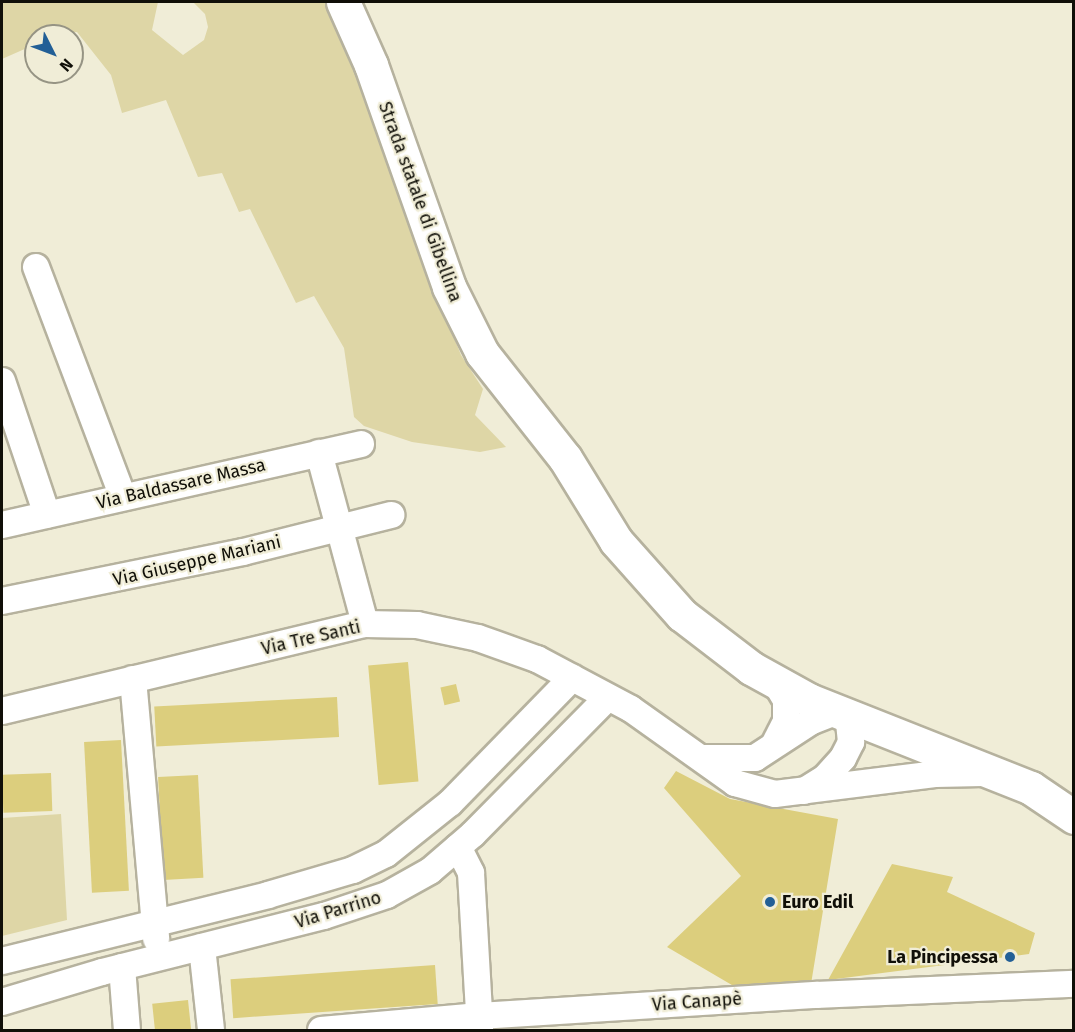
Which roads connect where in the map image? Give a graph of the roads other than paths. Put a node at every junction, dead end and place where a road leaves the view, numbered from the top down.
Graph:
1 (344, 2) edge
2 (36, 267) dead end
3 (2, 381) edge
4 (361, 444) dead end
5 (319, 453) junction
6 (123, 497) junction
7 (47, 515) junction
8 (391, 515) dead end
9 (2, 525) edge
10 (340, 528) junction
11 (2, 601) edge
12 (365, 624) junction
13 (572, 678) junction
14 (133, 680) junction
15 (775, 682) junction
16 (608, 697) junction
17 (2, 711) edge
18 (843, 712) junction
19 (775, 743) junction
20 (703, 758) junction
21 (993, 773) junction
22 (804, 791) junction
23 (1074, 817) edge
24 (458, 847) junction
25 (154, 923) junction
26 (201, 947) junction
27 (158, 958) junction
28 (2, 961) edge
29 (122, 967) junction
30 (1074, 984) edge
31 (2, 1002) edge
32 (479, 1023) edge
33 (128, 1030) edge
34 (211, 1030) edge
35 (321, 1030) edge

1 - 15 main road, Strada statale di Gibellina
2 - 6 street
3 - 7 street
4 - 5 street, Via Baldassare Massa
5 - 6 street, Via Baldassare Massa
5 - 10 street
6 - 7 street, Via Baldassare Massa
7 - 9 street, Via Baldassare Massa
8 - 10 street, Via Giuseppe Mariani
10 - 11 street, Via Giuseppe Mariani
10 - 12 street
12 - 13 street, Via Tre Santi
12 - 14 street, Via Tre Santi
13 - 16 street, Via Tre Santi
13 - 25 street, Via Parrino
14 - 17 street, Via Tre Santi
14 - 25 street
15 - 18 main road, Strada statale di Gibellina
15 - 19 street
16 - 20 street, Via Tre Santi
16 - 24 street, Via Parrino
18 - 19 street
18 - 21 main road, Strada statale di Gibellina
18 - 22 street
19 - 20 street
20 - 22 street, Via Tre Santi
21 - 22 street, Via Tre Santi
21 - 23 main road, Strada statale di Gibellina
24 - 26 street, Via Parrino
24 - 32 street
25 - 27 street
25 - 28 street, Via Parrino
26 - 27 street, Via Parrino
26 - 34 street
27 - 29 street, Via Parrino
29 - 31 street, Via Parrino
29 - 33 street
30 - 32 street, Via Canapè
32 - 35 street, Via Canapè

